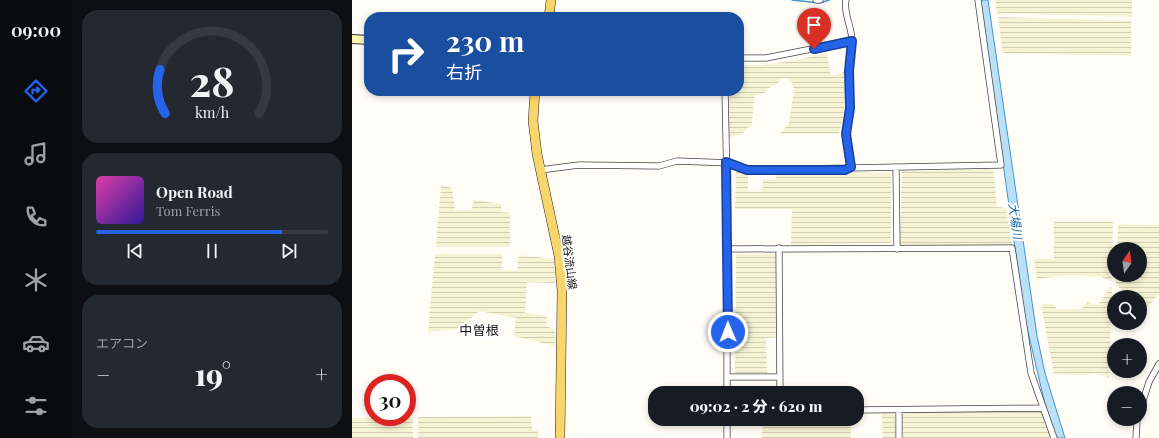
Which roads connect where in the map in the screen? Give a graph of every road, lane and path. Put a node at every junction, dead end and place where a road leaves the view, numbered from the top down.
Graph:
1 (551, 0) edge
2 (816, 0) edge
3 (820, 0) edge
4 (846, 0) edge
5 (978, 0) edge
6 (550, 12) edge
7 (352, 39) edge
8 (364, 40) edge
9 (852, 41) junction
10 (744, 58) edge
11 (535, 96) edge
12 (725, 96) edge
13 (726, 162) junction
14 (851, 167) junction
15 (896, 167) junction
16 (540, 170) junction
17 (779, 248) junction
18 (727, 249) junction
19 (897, 249) junction
20 (1159, 364) edge
21 (727, 377) junction
22 (780, 377) junction
23 (727, 386) edge
24 (780, 386) edge
25 (1147, 390) edge
26 (1043, 408) junction
27 (864, 410) edge
28 (899, 410) junction
29 (727, 426) edge
30 (1137, 426) edge
31 (560, 438) edge
32 (727, 438) edge
33 (899, 438) edge
34 (1054, 438) edge
35 (1136, 438) edge

1 - 6 main road
2 - 3 street
4 - 9 street
5 - 15 street
7 - 8 street
9 - 10 street
9 - 14 street
11 - 16 main road, 越谷流山線
12 - 13 street
13 - 14 street
13 - 16 street
13 - 18 street
14 - 15 street
15 - 19 street
16 - 31 main road, 越谷流山線
17 - 18 street
17 - 19 street
17 - 22 street
18 - 21 street
19 - 26 street
20 - 25 street
21 - 22 street
21 - 23 street
22 - 24 street
26 - 28 street
26 - 34 street
27 - 28 street
28 - 33 street
29 - 32 street
30 - 35 street

